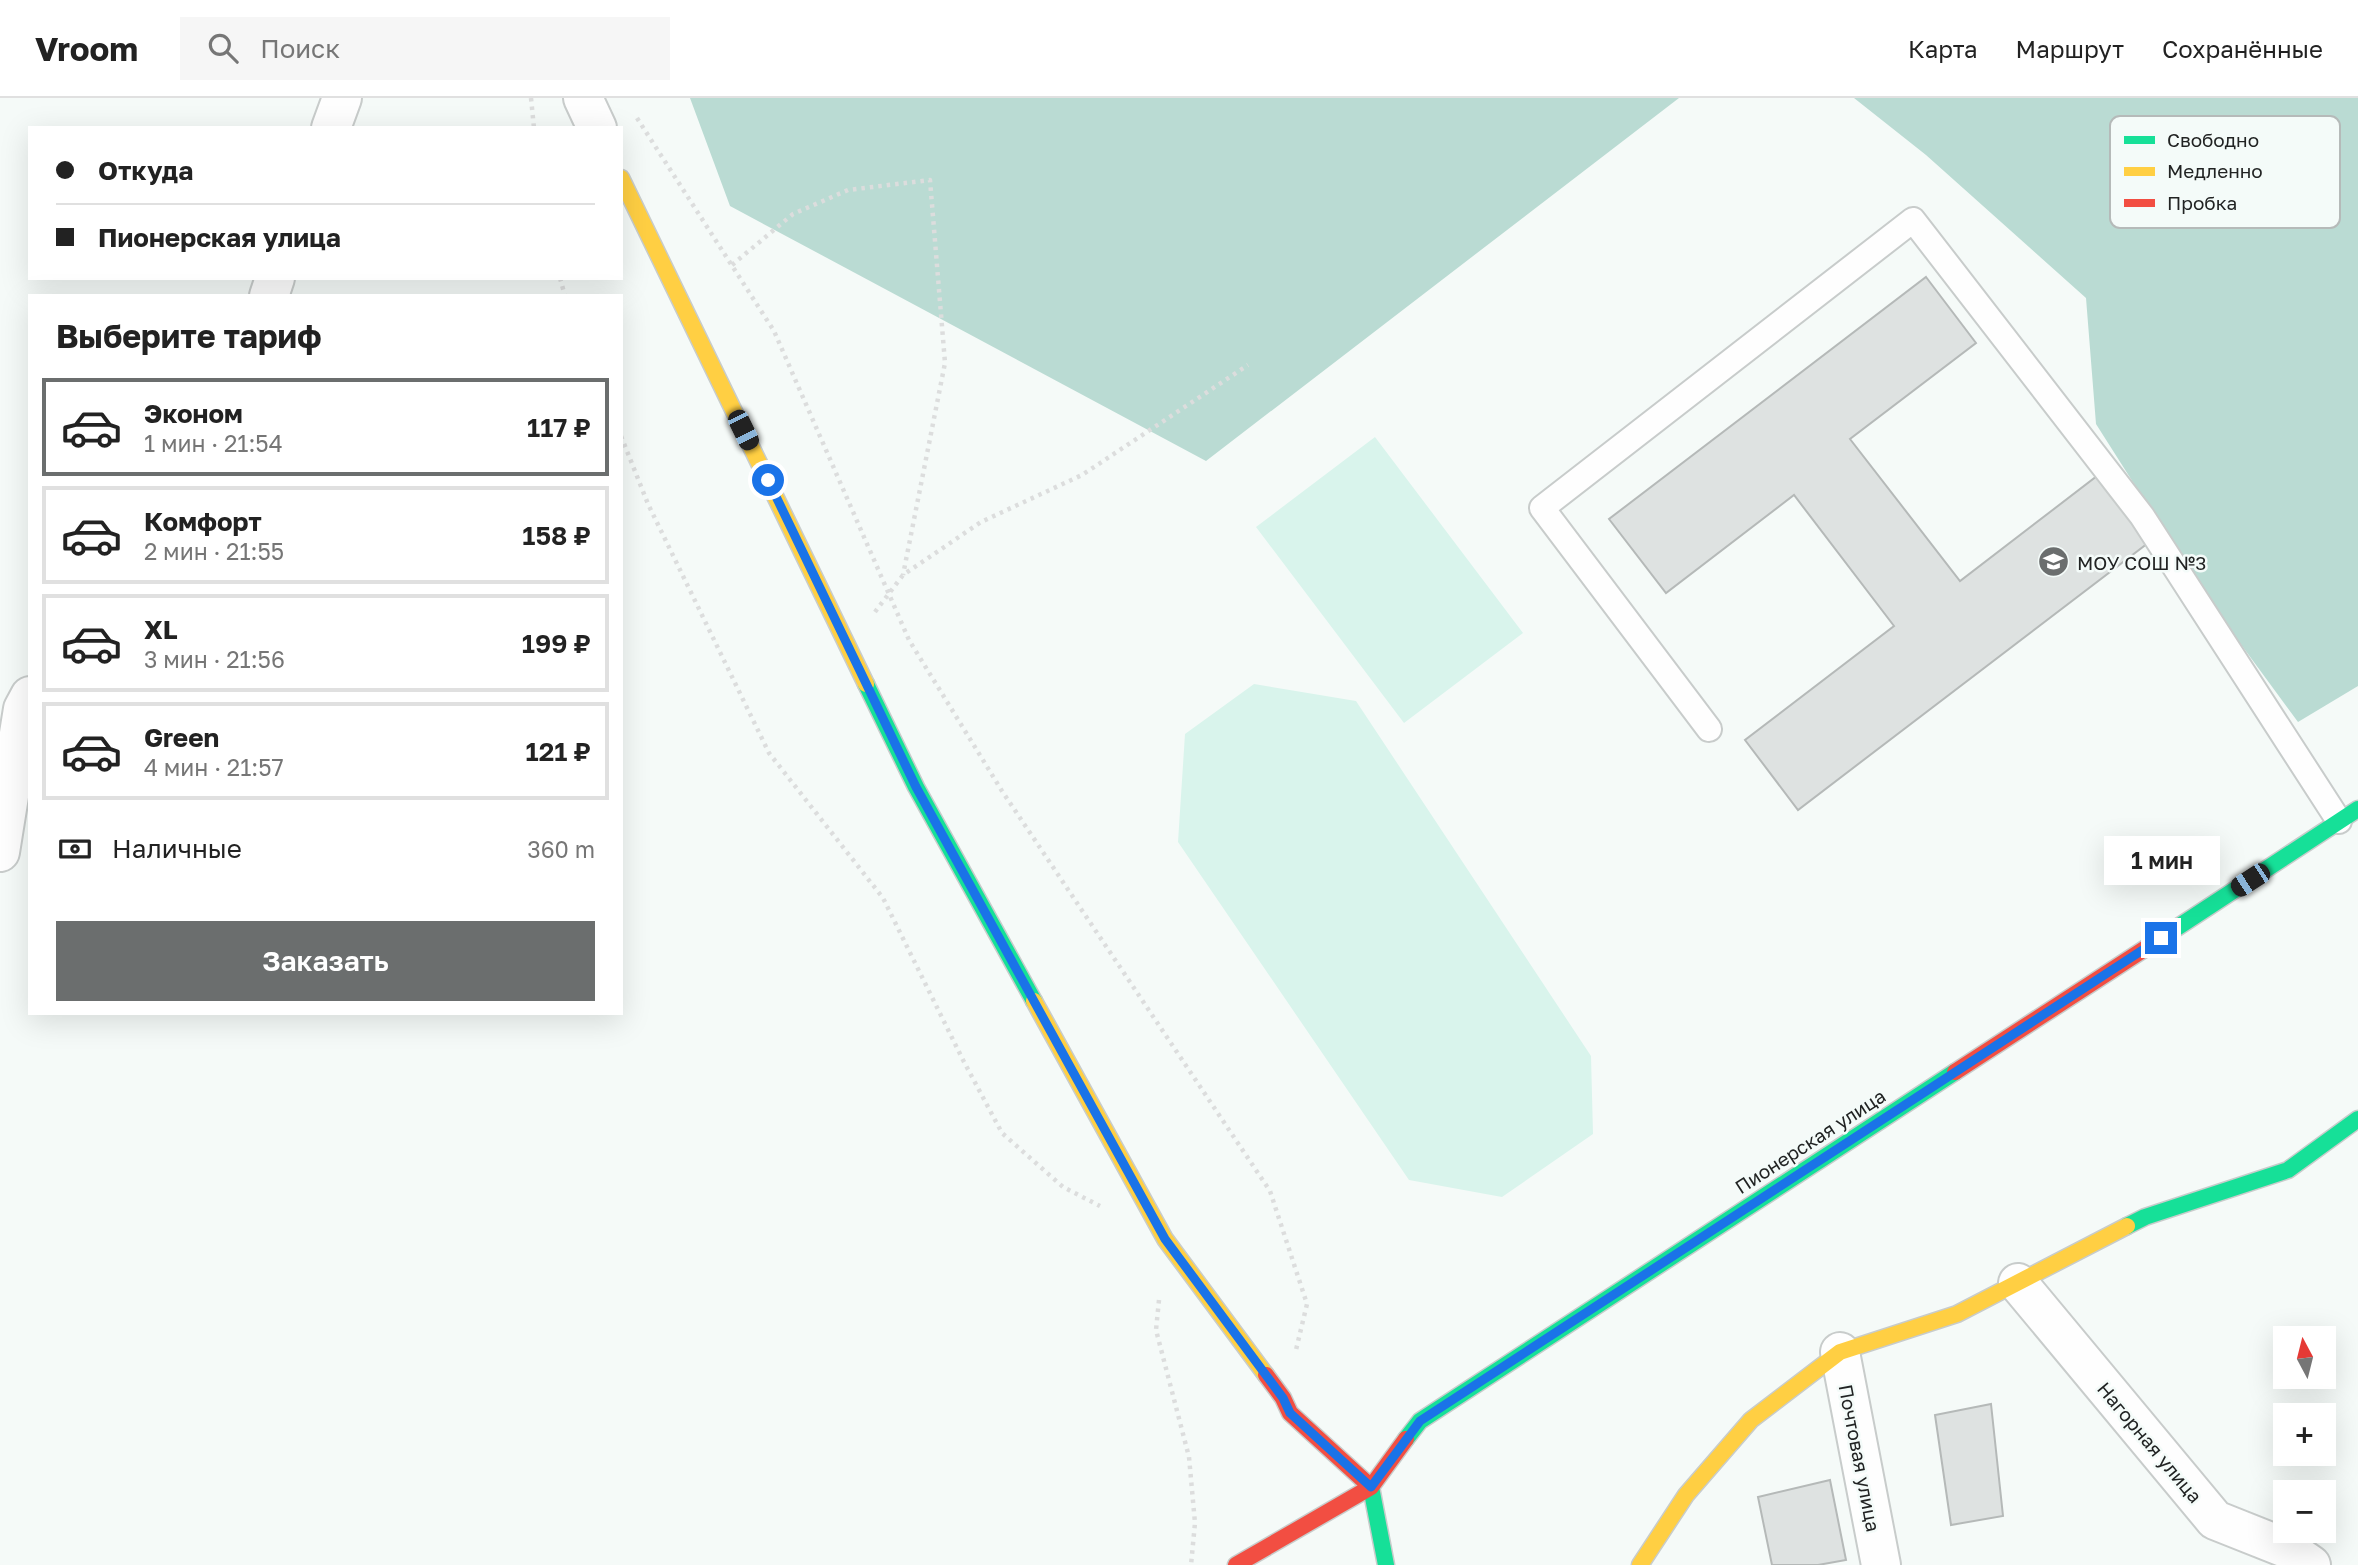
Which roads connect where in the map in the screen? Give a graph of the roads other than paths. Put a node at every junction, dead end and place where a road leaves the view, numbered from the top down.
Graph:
1 (342, 98) edge
2 (583, 98) edge
3 (332, 126) edge
4 (596, 126) edge
5 (623, 182) edge
6 (28, 700) edge
7 (1709, 729) dead end
8 (2349, 815) edge
9 (0, 852) edge
10 (2358, 1119) edge
11 (2018, 1283) junction
12 (1840, 1352) junction
13 (1371, 1487) junction
14 (2291, 1560) edge
15 (1236, 1565) edge
16 (1386, 1565) edge
17 (1640, 1565) edge
18 (1881, 1565) edge

1 - 3 street
2 - 4 street
5 - 13 street
6 - 9 street
7 - 8 lane
8 - 13 street, Пионерская улица
10 - 11 street
11 - 12 street
11 - 14 street, Нагорная улица
12 - 17 street
12 - 18 street, Почтовая улица
13 - 15 street
13 - 16 street

